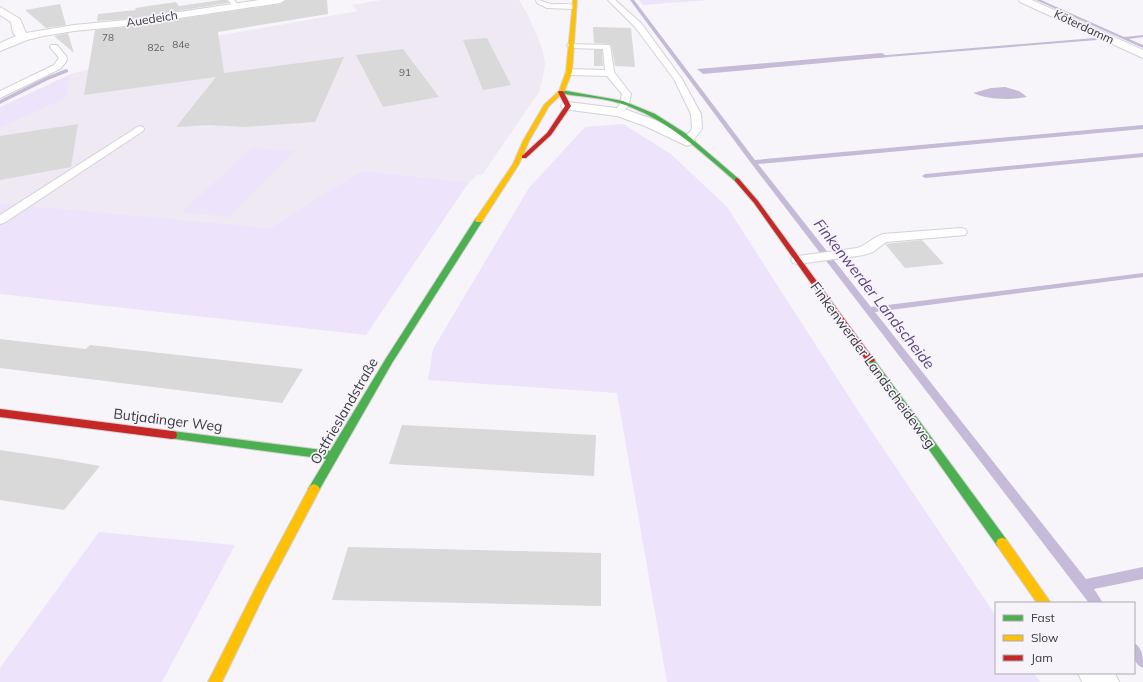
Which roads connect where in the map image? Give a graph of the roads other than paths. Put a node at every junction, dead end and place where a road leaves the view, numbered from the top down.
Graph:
1 (280, 0) edge
2 (539, 0) edge
3 (611, 0) edge
4 (1024, 0) edge
5 (233, 3) edge
6 (574, 3) edge
7 (0, 10) edge
8 (24, 37) junction
9 (571, 46) junction
10 (0, 47) edge
11 (54, 47) dead end
12 (1143, 54) edge
13 (569, 72) junction
14 (610, 73) junction
15 (561, 92) junction
16 (0, 95) edge
17 (568, 106) junction
18 (622, 108) junction
19 (139, 129) dead end
20 (687, 141) junction
21 (516, 164) junction
22 (0, 220) edge
23 (961, 232) dead end
24 (798, 260) junction
25 (0, 413) edge
26 (333, 456) junction
27 (1044, 602) edge
28 (1096, 674) edge
29 (215, 682) edge
30 (1102, 682) edge

1 - 5 street, Auedeich
2 - 6 lane
3 - 20 lane
4 - 12 street, Köterdamm
5 - 8 street, Auedeich
6 - 9 street, Ostfrieslandstraße
7 - 8 street
8 - 10 street, Auedeich
9 - 13 street, Ostfrieslandstraße
9 - 14 lane
11 - 16 lane
13 - 14 lane
13 - 15 street, Ostfrieslandstraße
14 - 18 lane
15 - 17 street
15 - 18 street, Finkenwerder Landscheideweg
15 - 21 street, Ostfrieslandstraße
17 - 18 street, Finkenwerder Landscheideweg
17 - 21 street, Ostfrieslandstraße
18 - 20 street, Finkenwerder Landscheideweg
19 - 22 lane
20 - 24 street, Finkenwerder Landscheideweg
21 - 26 street, Ostfrieslandstraße
23 - 24 lane
24 - 27 street, Finkenwerder Landscheideweg
25 - 26 street, Butjadinger Weg
26 - 29 street, Ostfrieslandstraße
28 - 30 street

